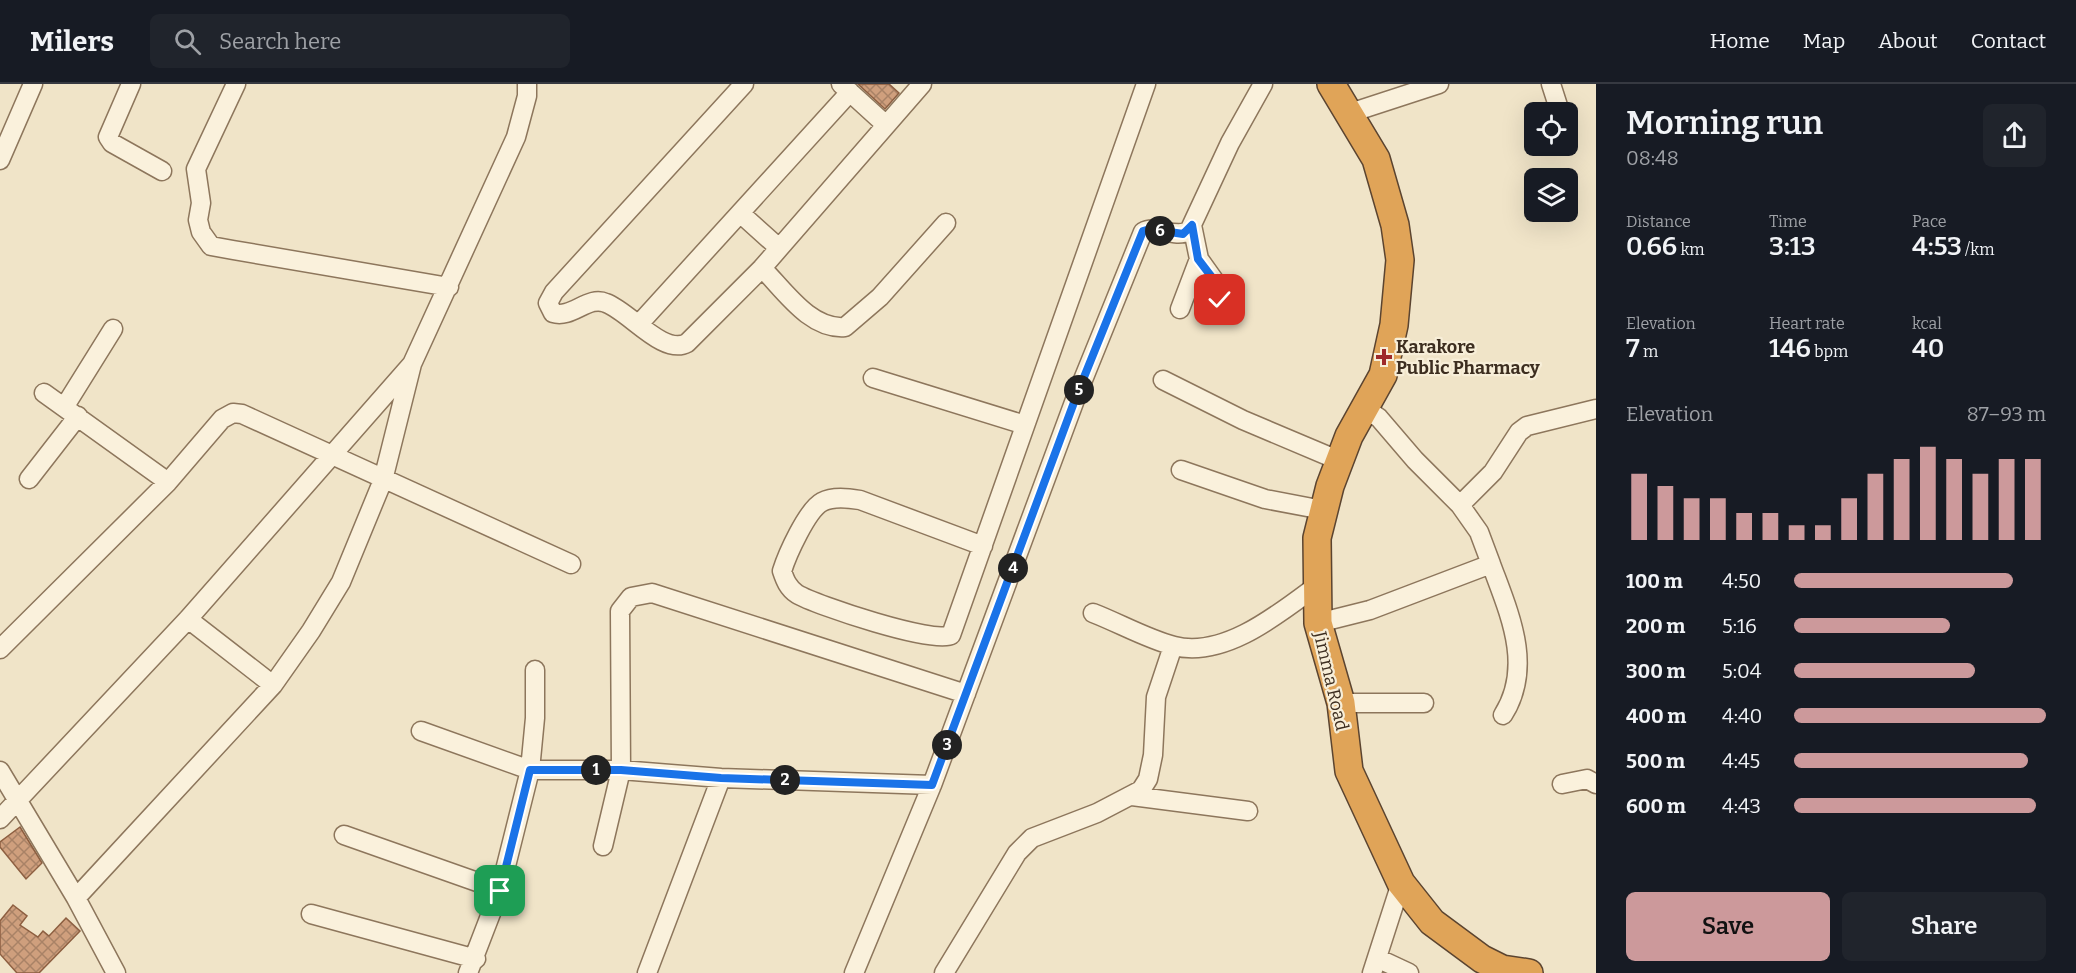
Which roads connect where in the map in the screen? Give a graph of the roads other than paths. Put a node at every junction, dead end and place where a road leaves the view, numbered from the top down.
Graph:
1 (33, 84) edge
2 (131, 84) edge
3 (236, 84) edge
4 (527, 84) edge
5 (744, 84) edge
6 (922, 84) edge
7 (1146, 84) edge
8 (1263, 84) edge
9 (1331, 84) edge
10 (1439, 84) edge
11 (1551, 84) edge
12 (846, 88) edge
13 (1557, 102) edge
14 (1350, 113) junction
15 (886, 125) junction
16 (0, 160) edge
17 (162, 171) dead end
18 (740, 213) junction
19 (946, 223) dead end
20 (1192, 225) junction
21 (779, 248) junction
22 (1198, 259) junction
23 (762, 268) junction
24 (449, 287) junction
25 (1220, 300) dead end
26 (1180, 309) dead end
27 (639, 324) junction
28 (113, 329) dead end
29 (412, 364) junction
30 (873, 378) dead end
31 (1163, 380) dead end
32 (44, 393) dead end
33 (1366, 409) junction
34 (1596, 409) edge
35 (71, 411) junction
36 (1025, 425) junction
37 (335, 454) junction
38 (1340, 461) junction
39 (1182, 471) dead end
40 (29, 479) dead end
41 (382, 480) junction
42 (168, 482) junction
43 (1460, 505) junction
44 (1323, 510) junction
45 (983, 546) junction
46 (571, 564) dead end
47 (1491, 564) junction
48 (1319, 584) junction
49 (1093, 612) dead end
50 (188, 619) junction
51 (1318, 623) junction
52 (1173, 645) junction
53 (0, 649) edge
54 (535, 670) dead end
55 (273, 685) junction
56 (966, 694) junction
57 (1341, 703) junction
58 (1424, 703) dead end
59 (1503, 715) dead end
60 (421, 731) dead end
61 (530, 770) junction
62 (621, 770) junction
63 (0, 771) edge
64 (721, 778) junction
65 (1562, 784) dead end
66 (1596, 784) edge
67 (932, 785) junction
68 (1132, 796) junction
69 (18, 799) junction
70 (1248, 811) dead end
71 (0, 819) edge
72 (344, 835) dead end
73 (603, 846) dead end
74 (1401, 883) junction
75 (500, 891) junction
76 (76, 898) junction
77 (310, 914) dead end
78 (472, 966) edge
79 (1375, 966) edge
80 (116, 973) edge
81 (647, 973) edge
82 (855, 973) edge
83 (944, 973) edge
84 (1409, 973) edge
85 (1529, 973) edge

1 - 16 street
2 - 17 street
3 - 24 street
4 - 24 street
5 - 27 street
6 - 15 street
7 - 36 street
8 - 20 street
9 - 14 highway, Jimma Road
10 - 14 street
11 - 13 street
12 - 15 street
12 - 18 street
14 - 33 highway, Jimma Road
15 - 21 street
18 - 21 street
18 - 27 street
19 - 23 street
20 - 22 street
20 - 56 street
21 - 23 street
22 - 25 street
22 - 26 street
23 - 27 street
24 - 29 street
28 - 35 street
29 - 37 street
29 - 41 street
30 - 36 street
31 - 38 street
32 - 35 street
33 - 38 highway, Jimma Road
33 - 43 street
34 - 43 street
35 - 40 street
35 - 42 street
36 - 45 street
37 - 41 street
37 - 42 street
37 - 50 street
38 - 44 highway, Jimma Road
39 - 44 street
41 - 46 street
41 - 55 street
42 - 53 street
43 - 47 street
44 - 48 highway, Jimma Road
45 - 45 street
47 - 51 street
47 - 59 street
48 - 51 highway, Jimma Road
48 - 52 street
49 - 52 street
50 - 55 street
50 - 69 street
51 - 57 highway, Jimma Road
52 - 68 street
54 - 61 street
55 - 76 street
56 - 62 street
56 - 67 street
57 - 58 street
57 - 74 highway, Jimma Road
60 - 61 street
61 - 62 street
61 - 75 street
62 - 64 street
62 - 73 street
63 - 69 street
64 - 67 street
64 - 81 street
65 - 66 street
67 - 82 street
68 - 70 street
68 - 83 street
69 - 71 street
69 - 76 street
72 - 75 street
74 - 79 street
74 - 85 highway, Jimma Road
75 - 78 street
76 - 80 street
77 - 78 street
79 - 84 street

